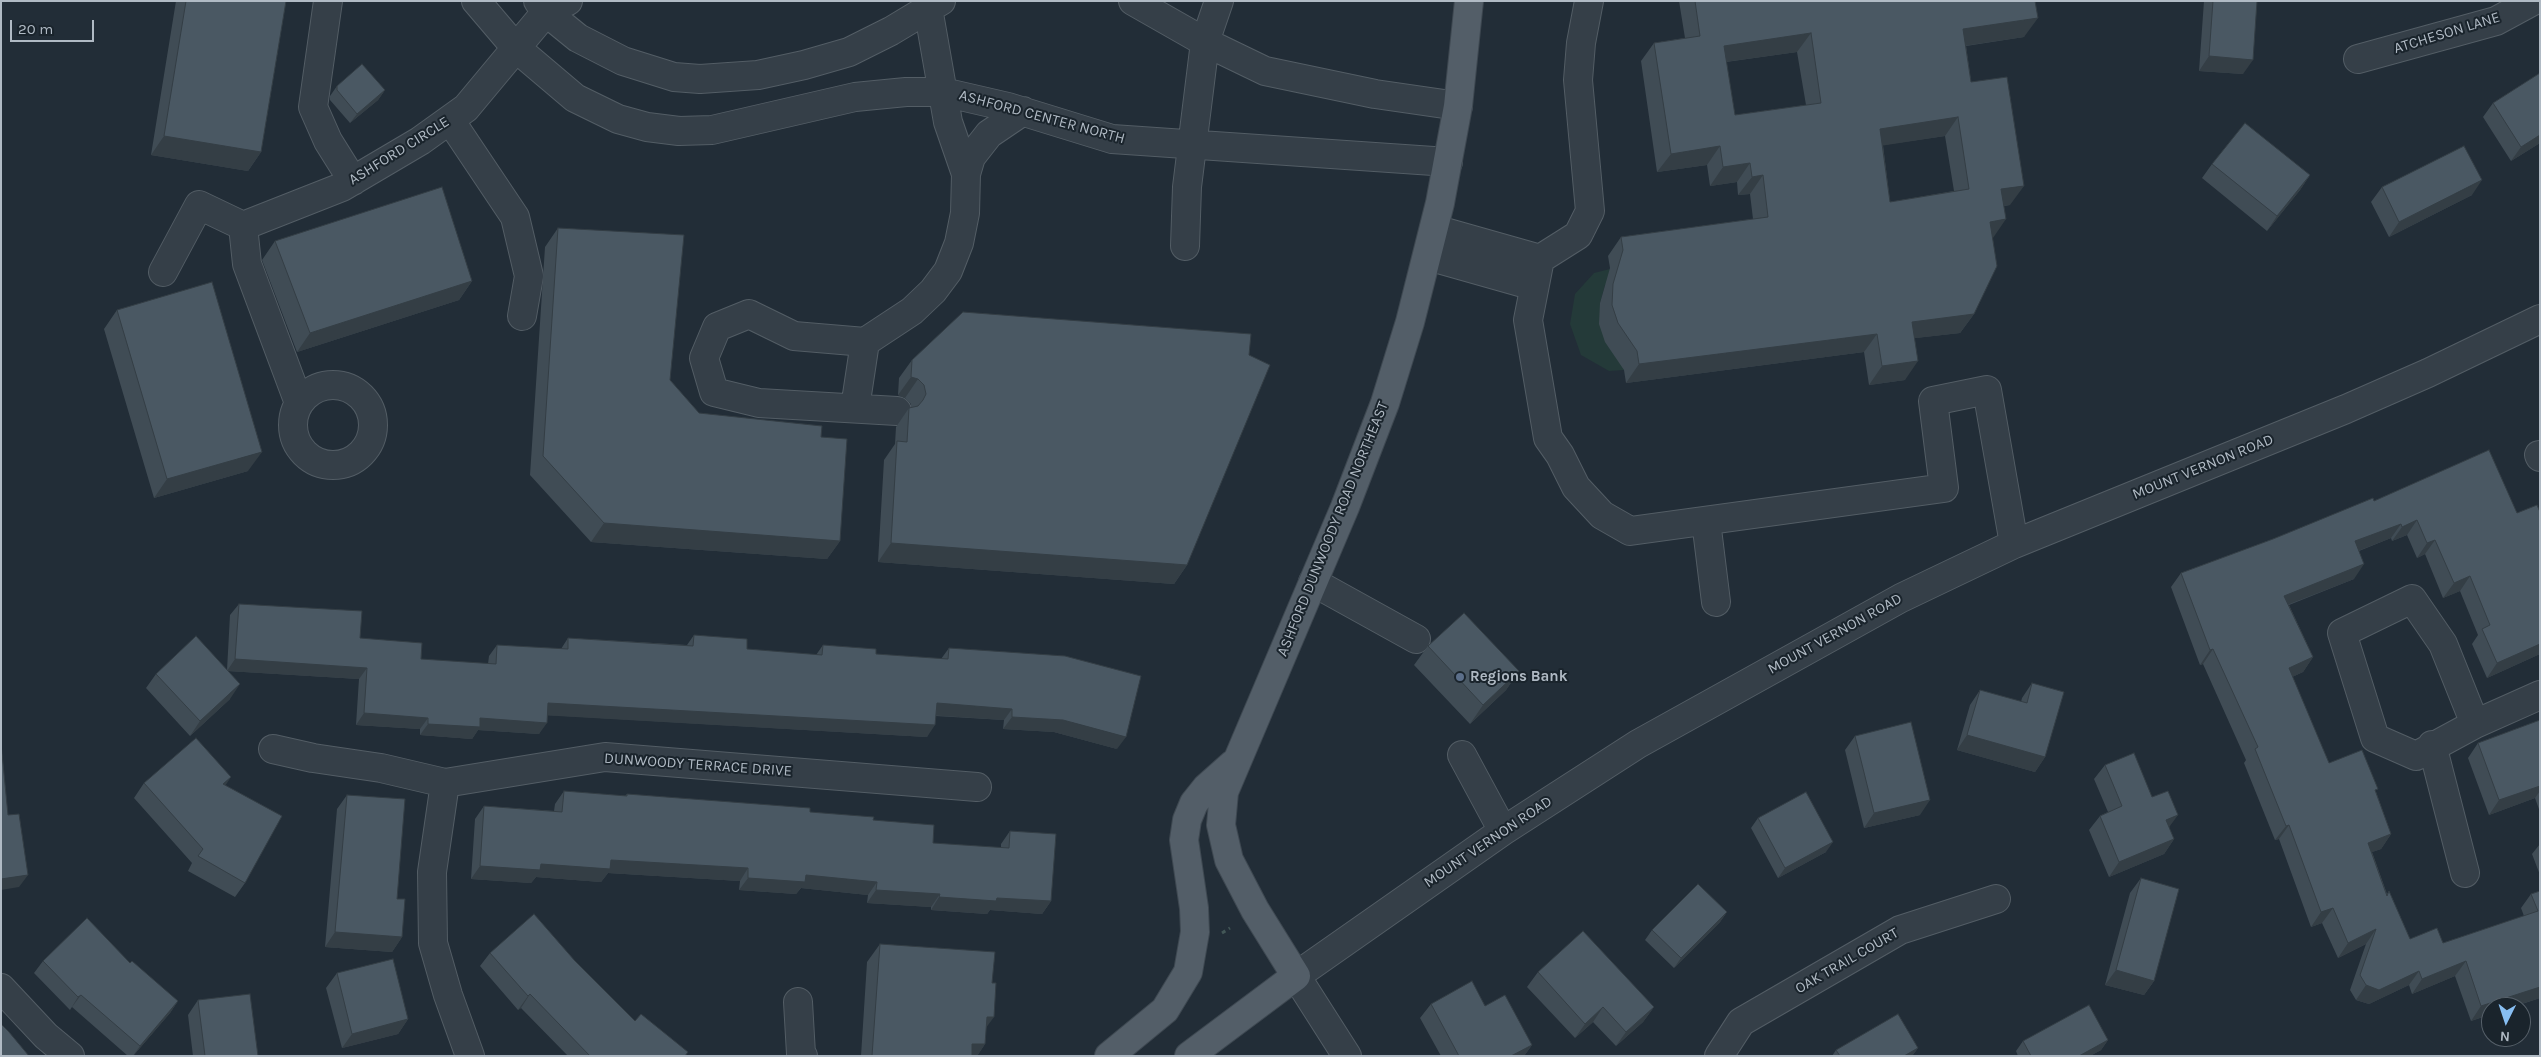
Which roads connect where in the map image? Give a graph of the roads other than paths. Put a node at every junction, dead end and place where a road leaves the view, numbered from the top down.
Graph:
1 (328, 1) edge
2 (476, 1) edge
3 (1133, 1) edge
4 (1219, 1) edge
5 (1469, 1) edge
6 (1589, 1) edge
7 (2533, 1) edge
8 (551, 5) edge
9 (935, 5) edge
10 (1205, 42) junction
11 (516, 48) junction
12 (2358, 59) dead end
13 (943, 92) junction
14 (1458, 106) junction
15 (1023, 111) junction
16 (450, 120) junction
17 (1193, 145) junction
18 (1448, 162) junction
19 (966, 174) junction
20 (352, 181) junction
21 (243, 226) junction
22 (1434, 229) junction
23 (1185, 246) dead end
24 (1428, 256) junction
25 (1540, 259) junction
26 (163, 272) dead end
27 (1534, 286) junction
28 (522, 316) dead end
29 (2540, 319) edge
30 (865, 342) junction
31 (299, 403) dead end
32 (855, 408) junction
33 (897, 411) dead end
34 (1706, 521) junction
35 (2014, 544) junction
36 (1313, 582) junction
37 (1716, 602) dead end
38 (1416, 639) dead end
39 (2540, 695) edge
40 (2475, 724) junction
41 (2432, 745) junction
42 (273, 749) dead end
43 (1462, 755) dead end
44 (1236, 761) junction
45 (445, 783) junction
46 (977, 786) dead end
47 (1503, 831) junction
48 (2465, 873) dead end
49 (1996, 899) dead end
50 (1296, 976) junction
51 (1, 988) edge
52 (798, 1002) dead end
53 (70, 1056) edge
54 (470, 1056) edge
55 (803, 1056) edge
56 (1109, 1056) edge
57 (1189, 1056) edge
58 (1347, 1056) edge
59 (1718, 1056) edge

1 - 20 street
2 - 11 street, ASHFORD CENTER NORTH
3 - 10 street
4 - 10 street
5 - 14 main road, ASHFORD DUNWOODY ROAD NORTHEAST
6 - 25 street
7 - 12 street, ATCHESON LANE
8 - 9 street
8 - 11 street, ASHFORD CIRCLE
9 - 13 street
10 - 14 street
10 - 17 street
11 - 13 street, ASHFORD CENTER NORTH
11 - 16 street, ASHFORD CIRCLE
13 - 15 street, ASHFORD CENTER NORTH
13 - 19 street
14 - 18 main road, ASHFORD DUNWOODY ROAD NORTHEAST
15 - 17 street, ASHFORD CENTER NORTH
15 - 19 street
16 - 20 street, ASHFORD CIRCLE
16 - 28 street
17 - 18 street, ASHFORD CENTER NORTH
17 - 23 street
18 - 22 main road, ASHFORD DUNWOODY ROAD NORTHEAST
19 - 30 street
20 - 21 street, ASHFORD CIRCLE
21 - 26 street
21 - 31 street
22 - 24 main road, ASHFORD DUNWOODY ROAD NORTHEAST
22 - 25 street
24 - 27 street
24 - 36 main road, ASHFORD DUNWOODY ROAD NORTHEAST
25 - 27 street
27 - 34 street
29 - 35 street, MOUNT VERNON ROAD
30 - 32 street
30 - 32 street
32 - 33 street
34 - 35 street
34 - 37 street
35 - 47 street, MOUNT VERNON ROAD
36 - 38 street
36 - 44 main road, ASHFORD DUNWOODY ROAD NORTHEAST
39 - 40 street
40 - 41 street
40 - 41 street
41 - 48 street
42 - 45 street, DUNWOODY TERRACE DRIVE
43 - 47 street
44 - 50 main road, ASHFORD DUNWOODY ROAD NORTHEAST
44 - 56 main road
45 - 46 street, DUNWOODY TERRACE DRIVE
45 - 54 street
47 - 50 street, MOUNT VERNON ROAD
49 - 59 street, OAK TRAIL COURT
50 - 57 main road, MOUNT VERNON ROAD
50 - 58 street
51 - 53 street
52 - 55 street

